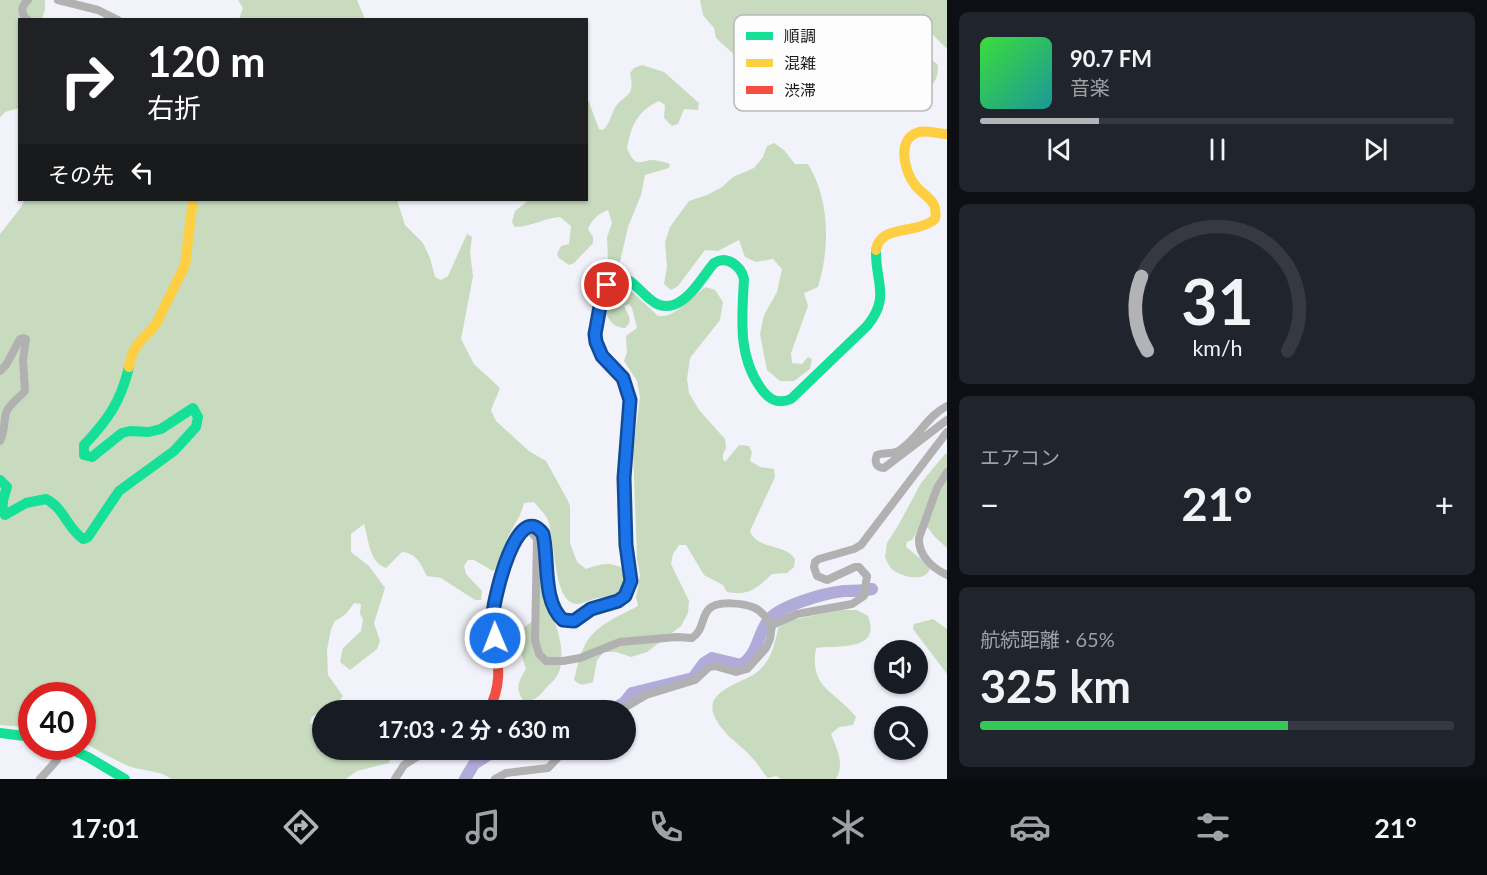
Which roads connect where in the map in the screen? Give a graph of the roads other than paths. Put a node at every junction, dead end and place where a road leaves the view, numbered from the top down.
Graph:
1 (28, 0) edge
2 (58, 0) edge
3 (26, 18) edge
4 (114, 18) edge
5 (947, 134) edge
6 (193, 201) edge
7 (0, 371) edge
8 (947, 406) edge
9 (947, 420) edge
10 (947, 432) edge
11 (0, 441) edge
12 (947, 472) edge
13 (0, 480) edge
14 (532, 526) junction
15 (947, 575) edge
16 (772, 625) junction
17 (495, 700) edge
18 (636, 701) edge
19 (0, 733) edge
20 (18, 735) edge
21 (57, 760) edge
22 (93, 760) edge
23 (412, 760) edge
24 (556, 760) edge
25 (40, 779) edge
26 (125, 779) edge
27 (395, 779) edge
28 (495, 779) edge

1 - 3 street
2 - 4 street
5 - 14 street
6 - 13 street
7 - 11 street
8 - 9 street
10 - 16 street
12 - 15 street
14 - 16 street
14 - 17 street
16 - 18 street
19 - 20 street
21 - 25 street
22 - 26 street
23 - 27 street
24 - 28 street

